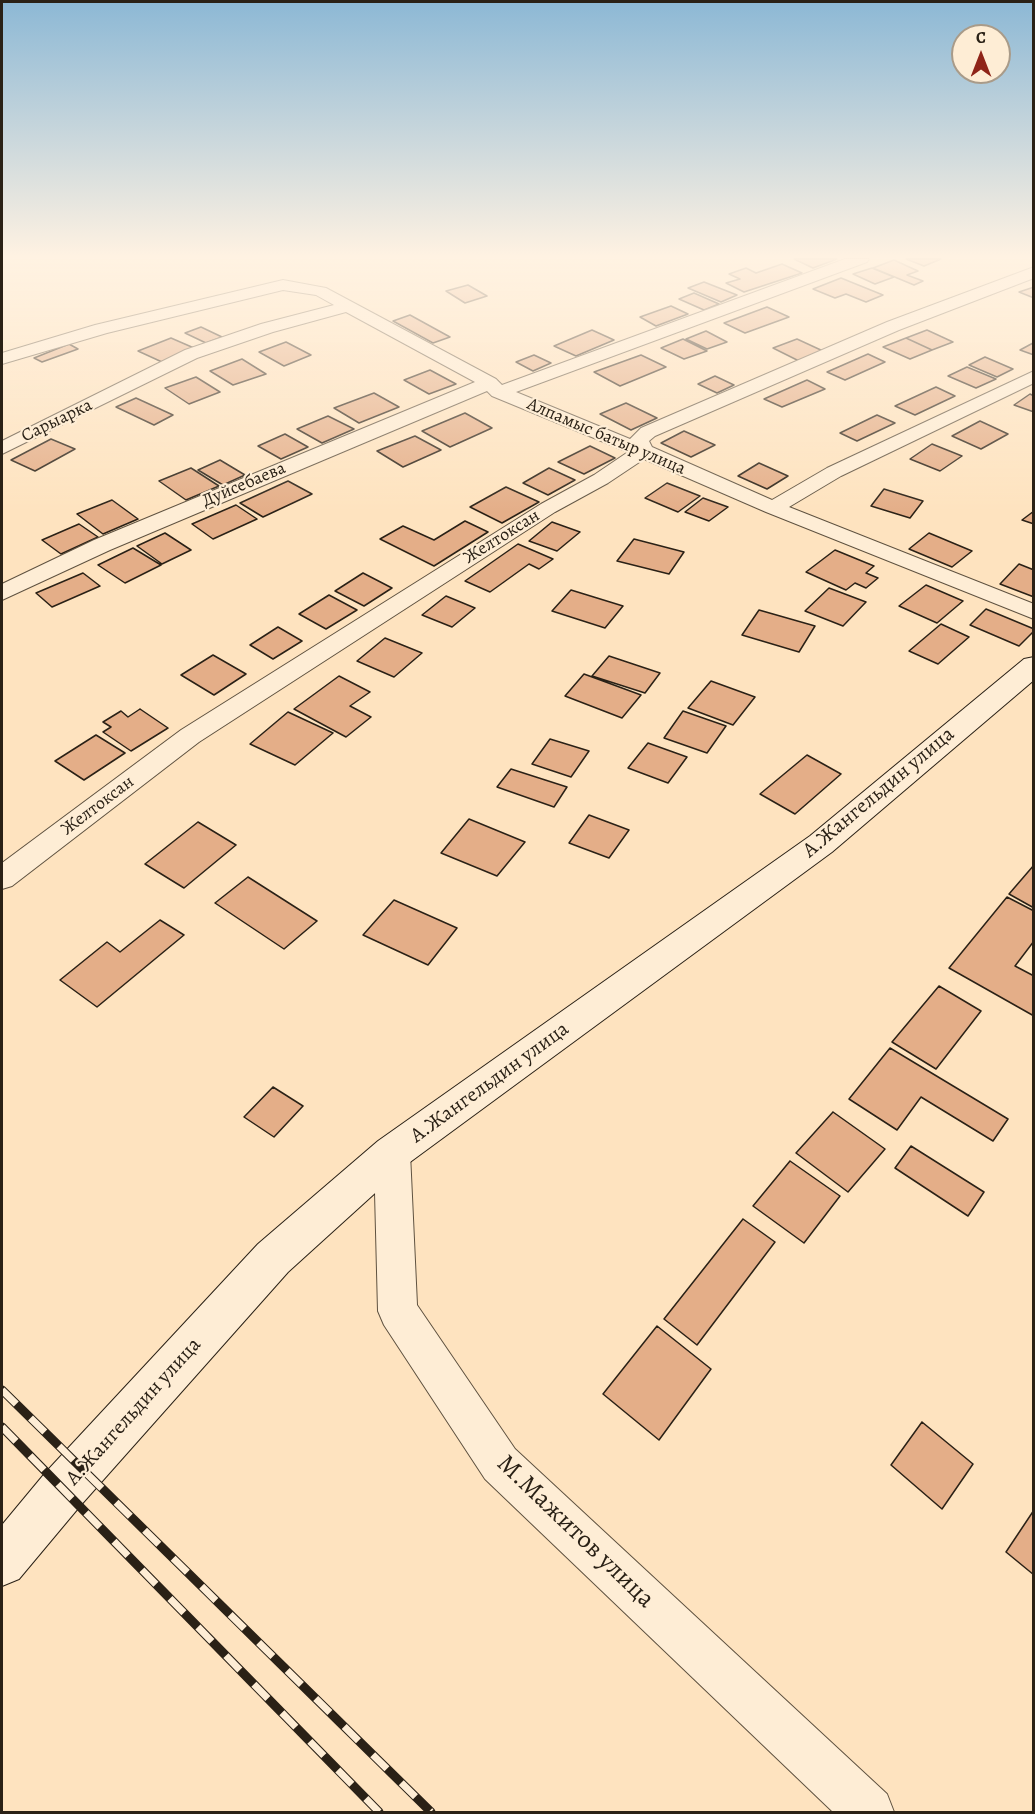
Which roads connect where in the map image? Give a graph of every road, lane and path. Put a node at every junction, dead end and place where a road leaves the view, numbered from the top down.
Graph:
1 (53, 344) edge
2 (221, 344) edge
3 (416, 344) edge
4 (619, 344) edge
5 (852, 344) edge
6 (2, 359) edge
7 (1034, 376) edge
8 (494, 388) junction
9 (2, 448) edge
10 (643, 451) junction
11 (773, 508) junction
12 (2, 593) edge
13 (1034, 612) edge
14 (1034, 665) edge
15 (2, 878) edge
16 (392, 1153) junction
17 (2, 1562) edge
18 (869, 1812) edge

1 - 6 street, Алпамыс батыр улица
2 - 9 street, Сарыарка
3 - 8 street, Алпамыс батыр улица
4 - 8 street, Дуйсебаева
5 - 10 street
7 - 11 street
8 - 10 street, Алпамыс батыр улица
8 - 12 street, Дуйсебаева
10 - 11 street, Алпамыс батыр улица
10 - 15 street, Желтоксан
11 - 13 street, Алпамыс батыр улица
14 - 16 street, А.Жангельдин улица
16 - 17 street, А.Жангельдин улица
16 - 18 street, М.Мажитов улица

